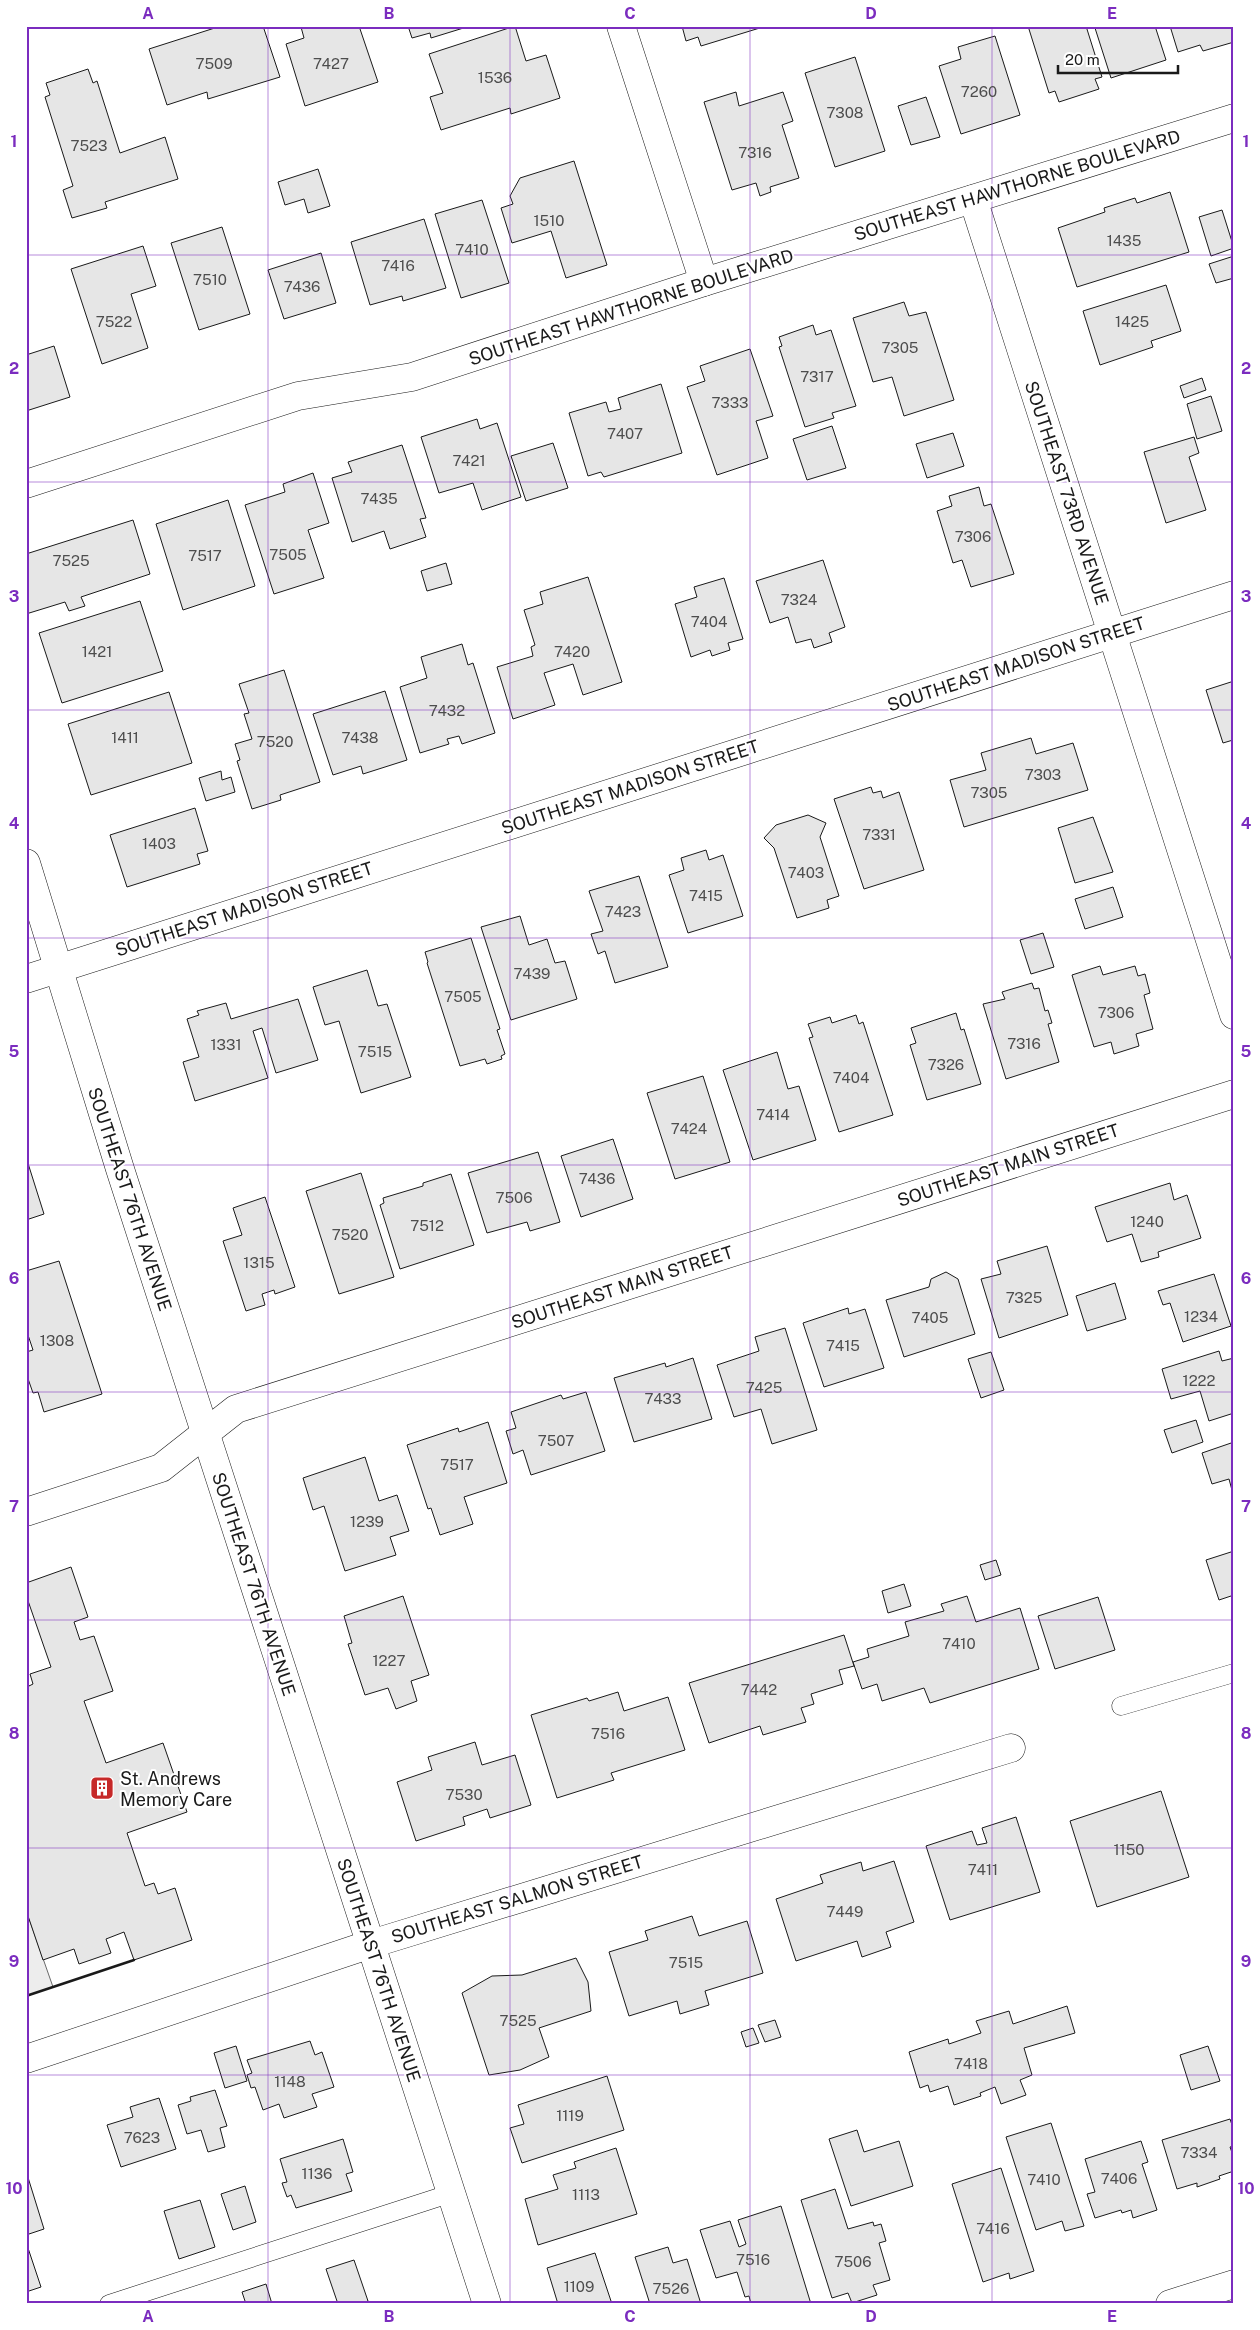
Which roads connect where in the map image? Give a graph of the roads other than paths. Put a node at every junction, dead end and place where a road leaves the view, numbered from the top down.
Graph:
1 (621, 26) edge
2 (1234, 118) edge
3 (973, 199) junction
4 (704, 282) junction
5 (26, 484) edge
6 (1234, 595) edge
7 (1112, 633) junction
8 (26, 863) edge
9 (58, 969) junction
10 (26, 979) edge
11 (1234, 1015) edge
12 (1234, 1094) edge
13 (206, 1434) junction
14 (26, 1512) edge
15 (1234, 1673) edge
16 (1121, 1706) dead end
17 (1011, 1748) dead end
18 (370, 1944) junction
19 (26, 2059) edge
20 (452, 2193) junction
21 (1234, 2284) edge
22 (109, 2304) edge
23 (487, 2304) edge
24 (1170, 2304) edge

1 - 4 street
2 - 3 street, SOUTHEAST HAWTHORNE BOULEVARD
3 - 4 street, SOUTHEAST HAWTHORNE BOULEVARD
3 - 7 street, SOUTHEAST 73RD AVENUE
4 - 5 street, SOUTHEAST HAWTHORNE BOULEVARD
6 - 7 street, SOUTHEAST MADISON STREET
7 - 9 street, SOUTHEAST MADISON STREET
7 - 11 street, SOUTHEAST 73RD AVENUE
8 - 9 street, SOUTHEAST 76TH AVENUE
9 - 10 street, SOUTHEAST MADISON STREET
9 - 13 street, SOUTHEAST 76TH AVENUE
12 - 13 street, SOUTHEAST MAIN STREET
13 - 14 street, SOUTHEAST MAIN STREET
13 - 18 street, SOUTHEAST 76TH AVENUE
15 - 16 lane
17 - 18 street, SOUTHEAST SALMON STREET
18 - 19 street, SOUTHEAST SALMON STREET
18 - 20 street, SOUTHEAST 76TH AVENUE
20 - 22 lane
20 - 23 street, SOUTHEAST 76TH AVENUE
21 - 24 street

